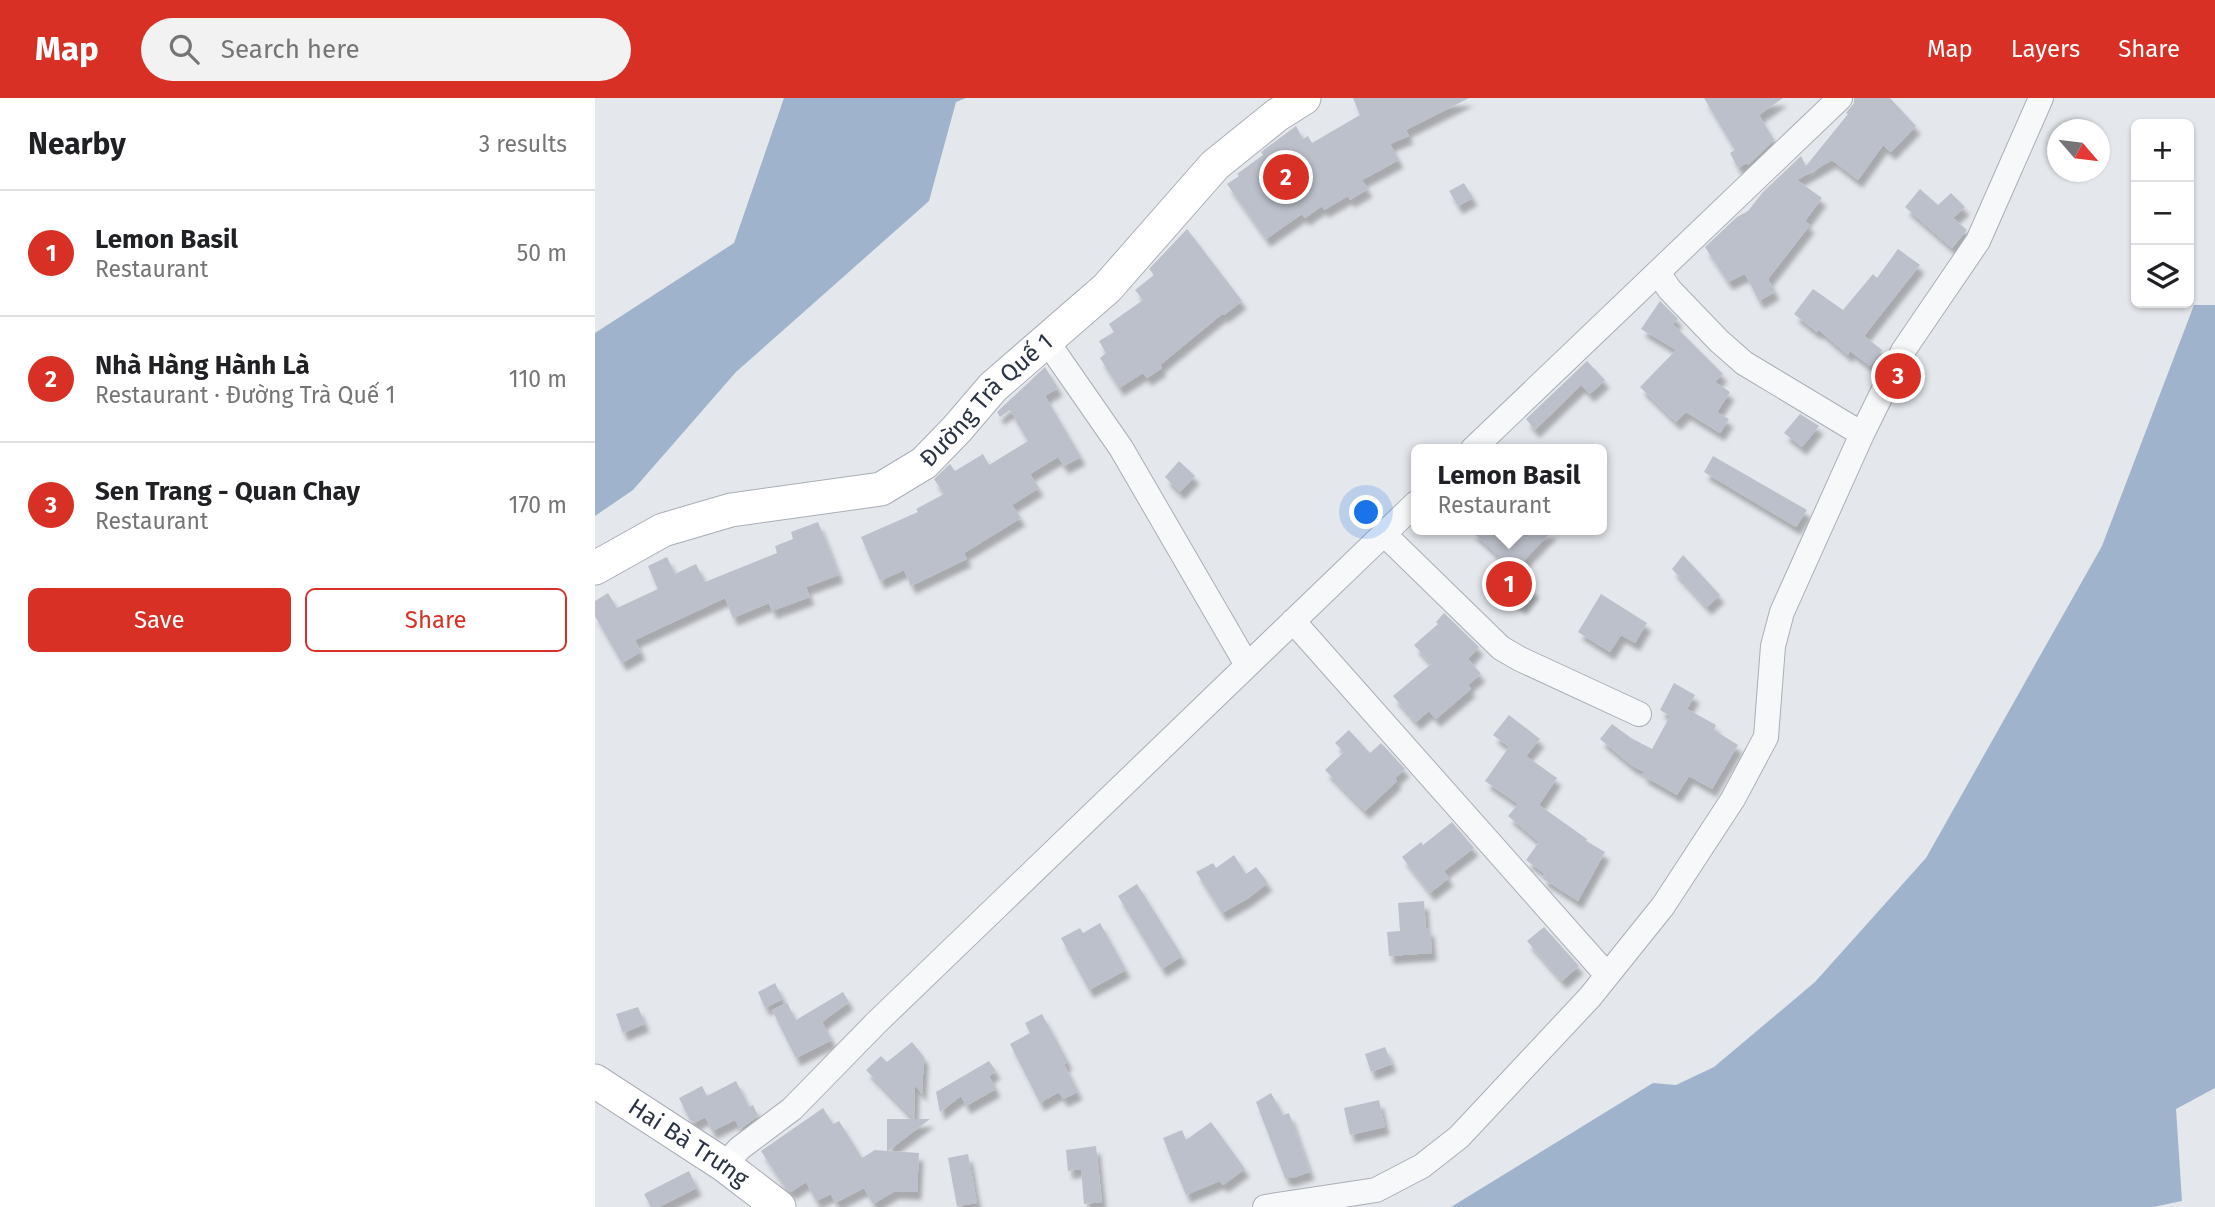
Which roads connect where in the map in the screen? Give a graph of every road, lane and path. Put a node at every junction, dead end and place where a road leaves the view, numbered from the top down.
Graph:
1 (1304, 98) edge
2 (1840, 98) edge
3 (2041, 98) edge
4 (1658, 272) junction
5 (1046, 340) junction
6 (1862, 434) junction
7 (1478, 444) edge
8 (1411, 508) edge
9 (1384, 534) junction
10 (595, 568) edge
11 (1293, 621) junction
12 (1247, 665) junction
13 (1639, 714) dead end
14 (1607, 975) junction
15 (595, 1081) edge
16 (724, 1165) junction
17 (779, 1207) edge
18 (1265, 1207) edge

1 - 5 street, Đường Trà Quế 1
2 - 4 street
3 - 6 street
4 - 6 street
4 - 7 street
5 - 10 street, Đường Trà Quế 1
5 - 12 street
6 - 14 street
8 - 9 street
9 - 11 street
9 - 13 street
11 - 12 street
11 - 14 street
12 - 16 street
14 - 18 street
15 - 16 street, Hai Bà Trưng
16 - 17 street, Hai Bà Trưng

